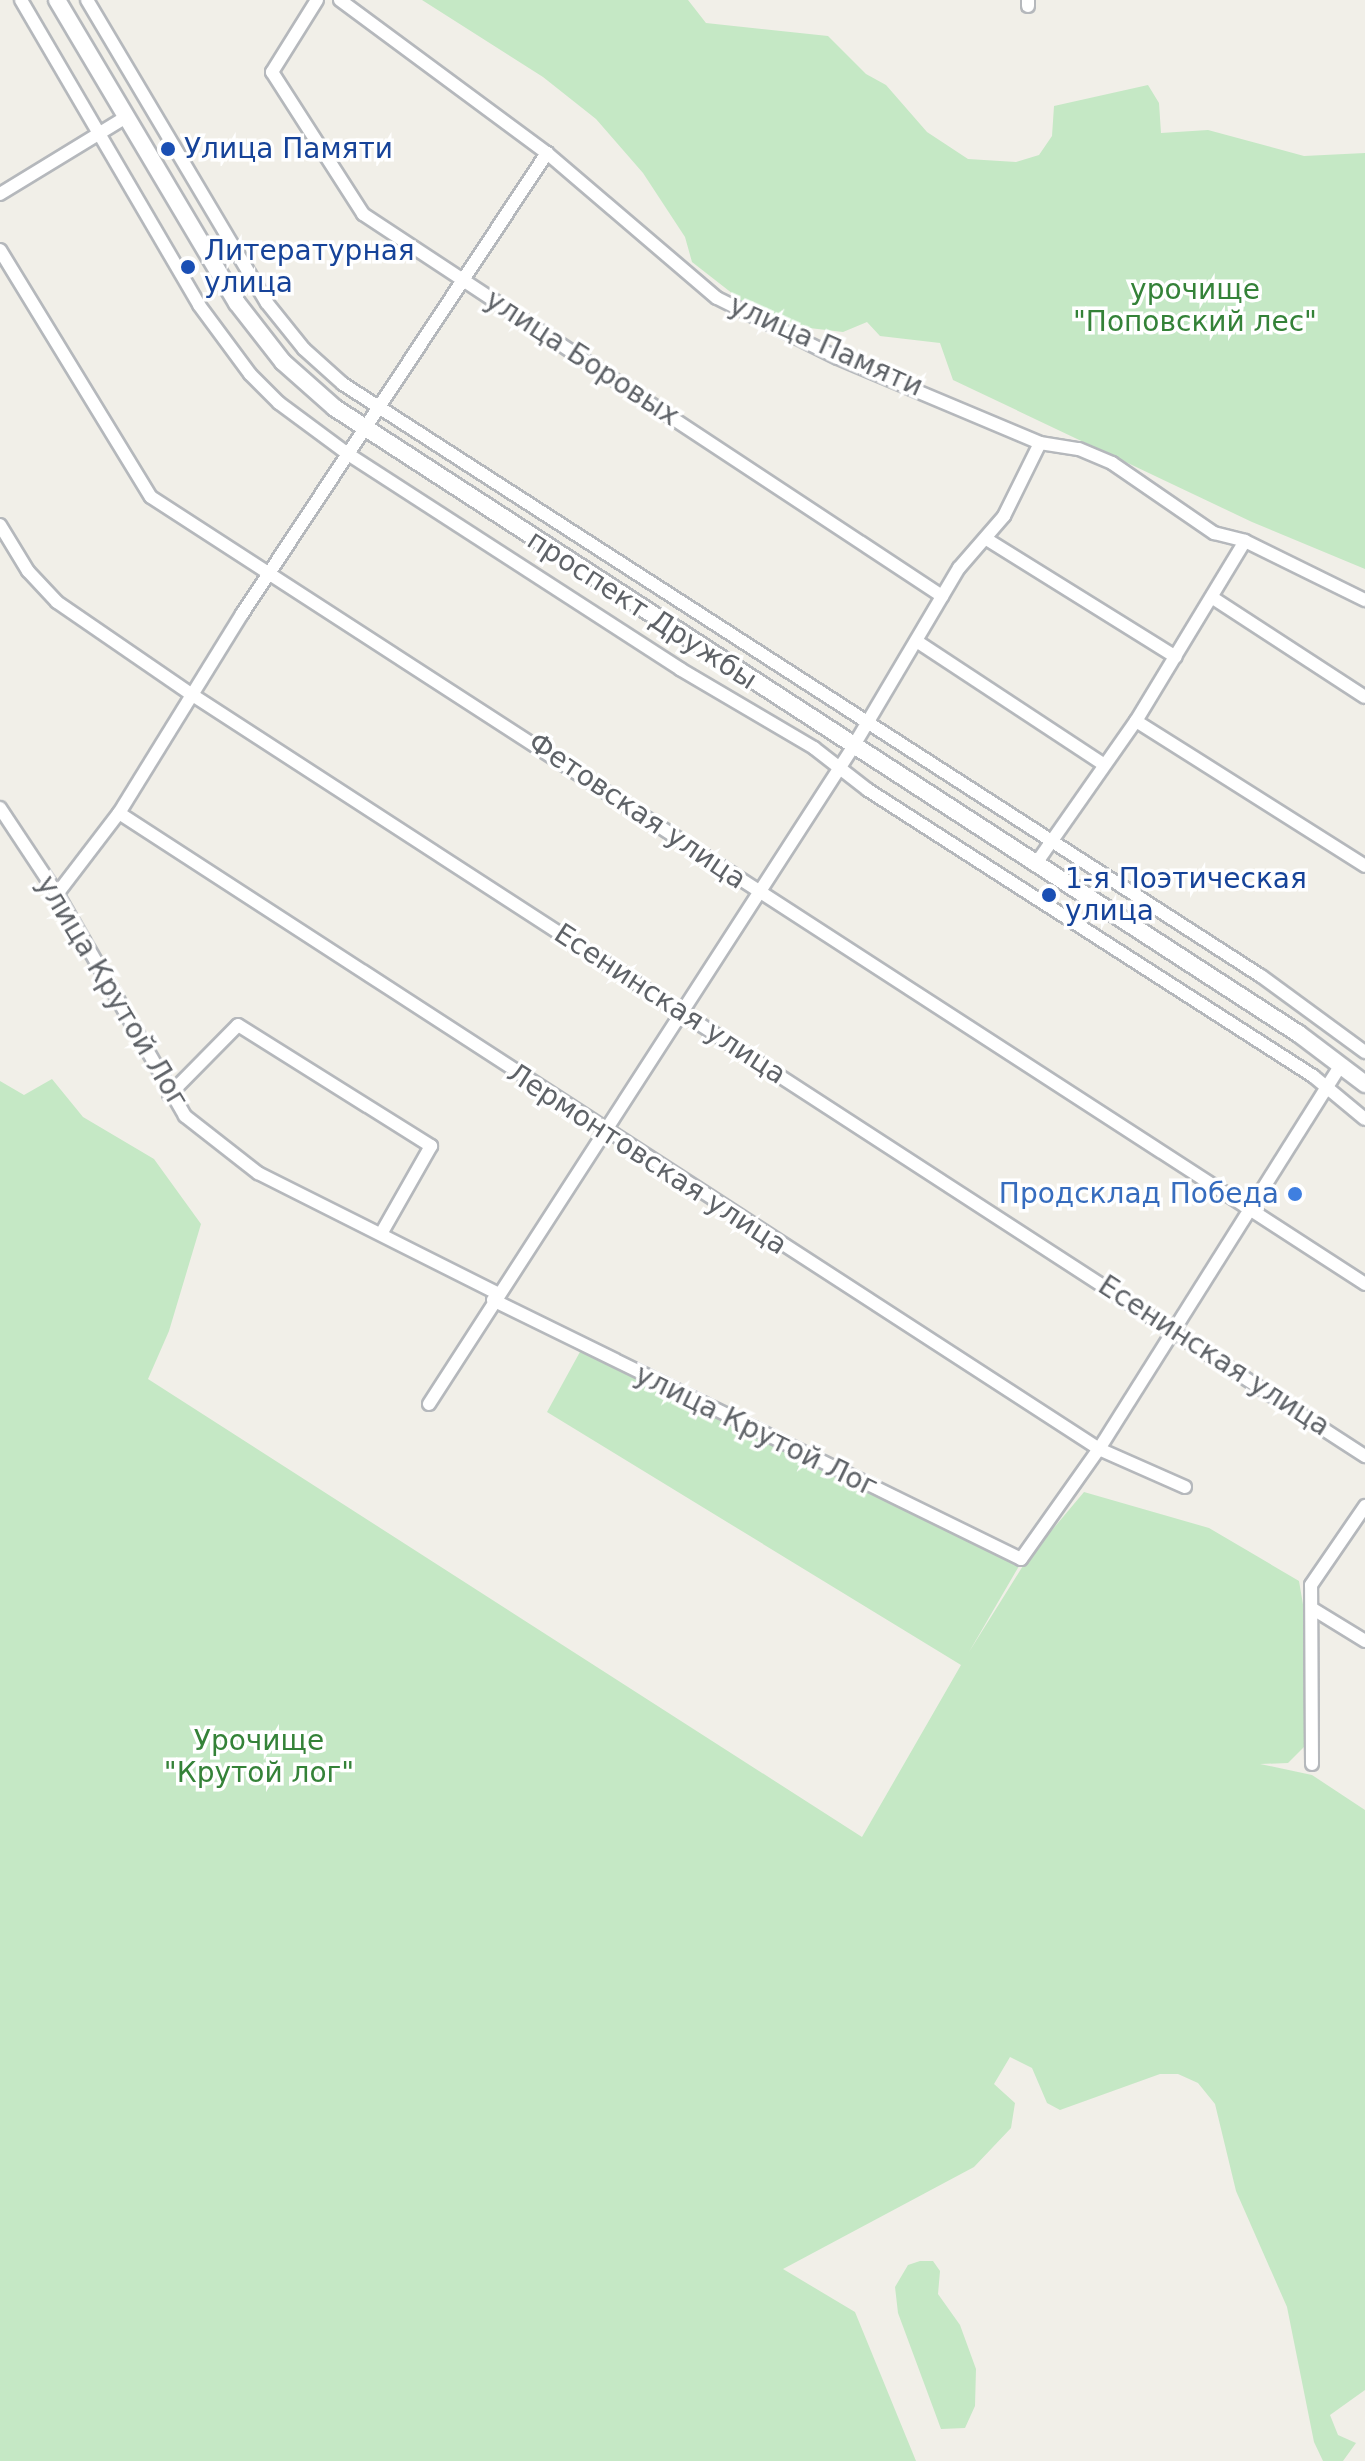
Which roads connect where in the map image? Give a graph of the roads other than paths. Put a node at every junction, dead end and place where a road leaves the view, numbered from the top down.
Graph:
1 (21, 0) edge
2 (57, 0) edge
3 (87, 0) edge
4 (317, 0) edge
5 (340, 0) edge
6 (126, 117) junction
7 (100, 133) junction
8 (547, 153) junction
9 (0, 194) edge
10 (0, 250) edge
11 (460, 279) junction
12 (377, 408) junction
13 (366, 430) junction
14 (1040, 443) junction
15 (348, 454) junction
16 (0, 525) edge
17 (988, 540) junction
18 (1245, 541) junction
19 (268, 575) junction
20 (942, 596) junction
21 (1213, 598) junction
22 (1365, 600) edge
23 (918, 642) junction
24 (1176, 657) junction
25 (191, 694) junction
26 (1365, 697) edge
27 (1136, 721) junction
28 (868, 723) junction
29 (853, 747) junction
30 (1103, 764) junction
31 (839, 767) junction
32 (0, 808) edge
33 (119, 813) junction
34 (1051, 841) junction
35 (1035, 865) junction
36 (1365, 866) edge
37 (758, 891) junction
38 (57, 894) junction
39 (682, 1012) junction
40 (1365, 1052) edge
41 (1341, 1065) junction
42 (1365, 1084) edge
43 (1326, 1087) junction
44 (169, 1095) junction
45 (1365, 1119) edge
46 (603, 1131) junction
47 (1250, 1208) junction
48 (381, 1234) junction
49 (1365, 1284) edge
50 (495, 1296) junction
51 (1176, 1330) junction
52 (429, 1404) dead end
53 (1099, 1449) junction
54 (1365, 1456) edge
55 (1185, 1487) dead end
56 (1365, 1506) edge
57 (1313, 1609) junction
58 (1365, 1641) edge
59 (1312, 1764) dead end

1 - 7 street
2 - 6 main road, проспект Дружбы
3 - 12 street
4 - 11 street, улица Боровых
5 - 8 street, улица Памяти
6 - 7 street
6 - 13 main road, проспект Дружбы
7 - 9 street
7 - 15 street
8 - 11 street
8 - 14 street, улица Памяти
10 - 19 street, Фетовская улица
11 - 12 street
11 - 20 street, улица Боровых
12 - 13 street
12 - 28 street
13 - 15 street
13 - 29 main road, проспект Дружбы
14 - 17 street
14 - 18 street, улица Памяти
15 - 19 street
15 - 31 street
16 - 25 street, Есенинская улица
17 - 20 street
17 - 24 street
18 - 21 street
18 - 22 street, улица Памяти
19 - 25 street
19 - 37 street, Фетовская улица
20 - 23 street
21 - 24 street
21 - 26 street
23 - 28 street
23 - 30 street
24 - 27 street
25 - 33 street
25 - 39 street, Есенинская улица
27 - 30 street
27 - 36 street
28 - 29 street
28 - 34 street
29 - 31 street
29 - 35 main road, проспект Дружбы
30 - 34 street
31 - 37 street
31 - 43 street
32 - 38 street, улица Крутой Лог
33 - 38 street
33 - 46 street, Лермонтовская улица
34 - 35 street
34 - 40 street
35 - 41 main road, проспект Дружбы
37 - 39 street
37 - 47 street, Фетовская улица
38 - 44 street, улица Крутой Лог
39 - 46 street
39 - 51 street, Есенинская улица
41 - 42 main road, проспект Дружбы
41 - 43 street
43 - 45 street
43 - 47 street
44 - 48 street, улица Крутой Лог
44 - 48 street
46 - 50 street
46 - 53 street, Лермонтовская улица
47 - 49 street, Фетовская улица
47 - 51 street
48 - 50 street, улица Крутой Лог
50 - 52 street
50 - 53 street, улица Крутой Лог
51 - 53 street
51 - 54 street, Есенинская улица
53 - 55 street, Лермонтовская улица
56 - 57 street
57 - 58 street
57 - 59 street

